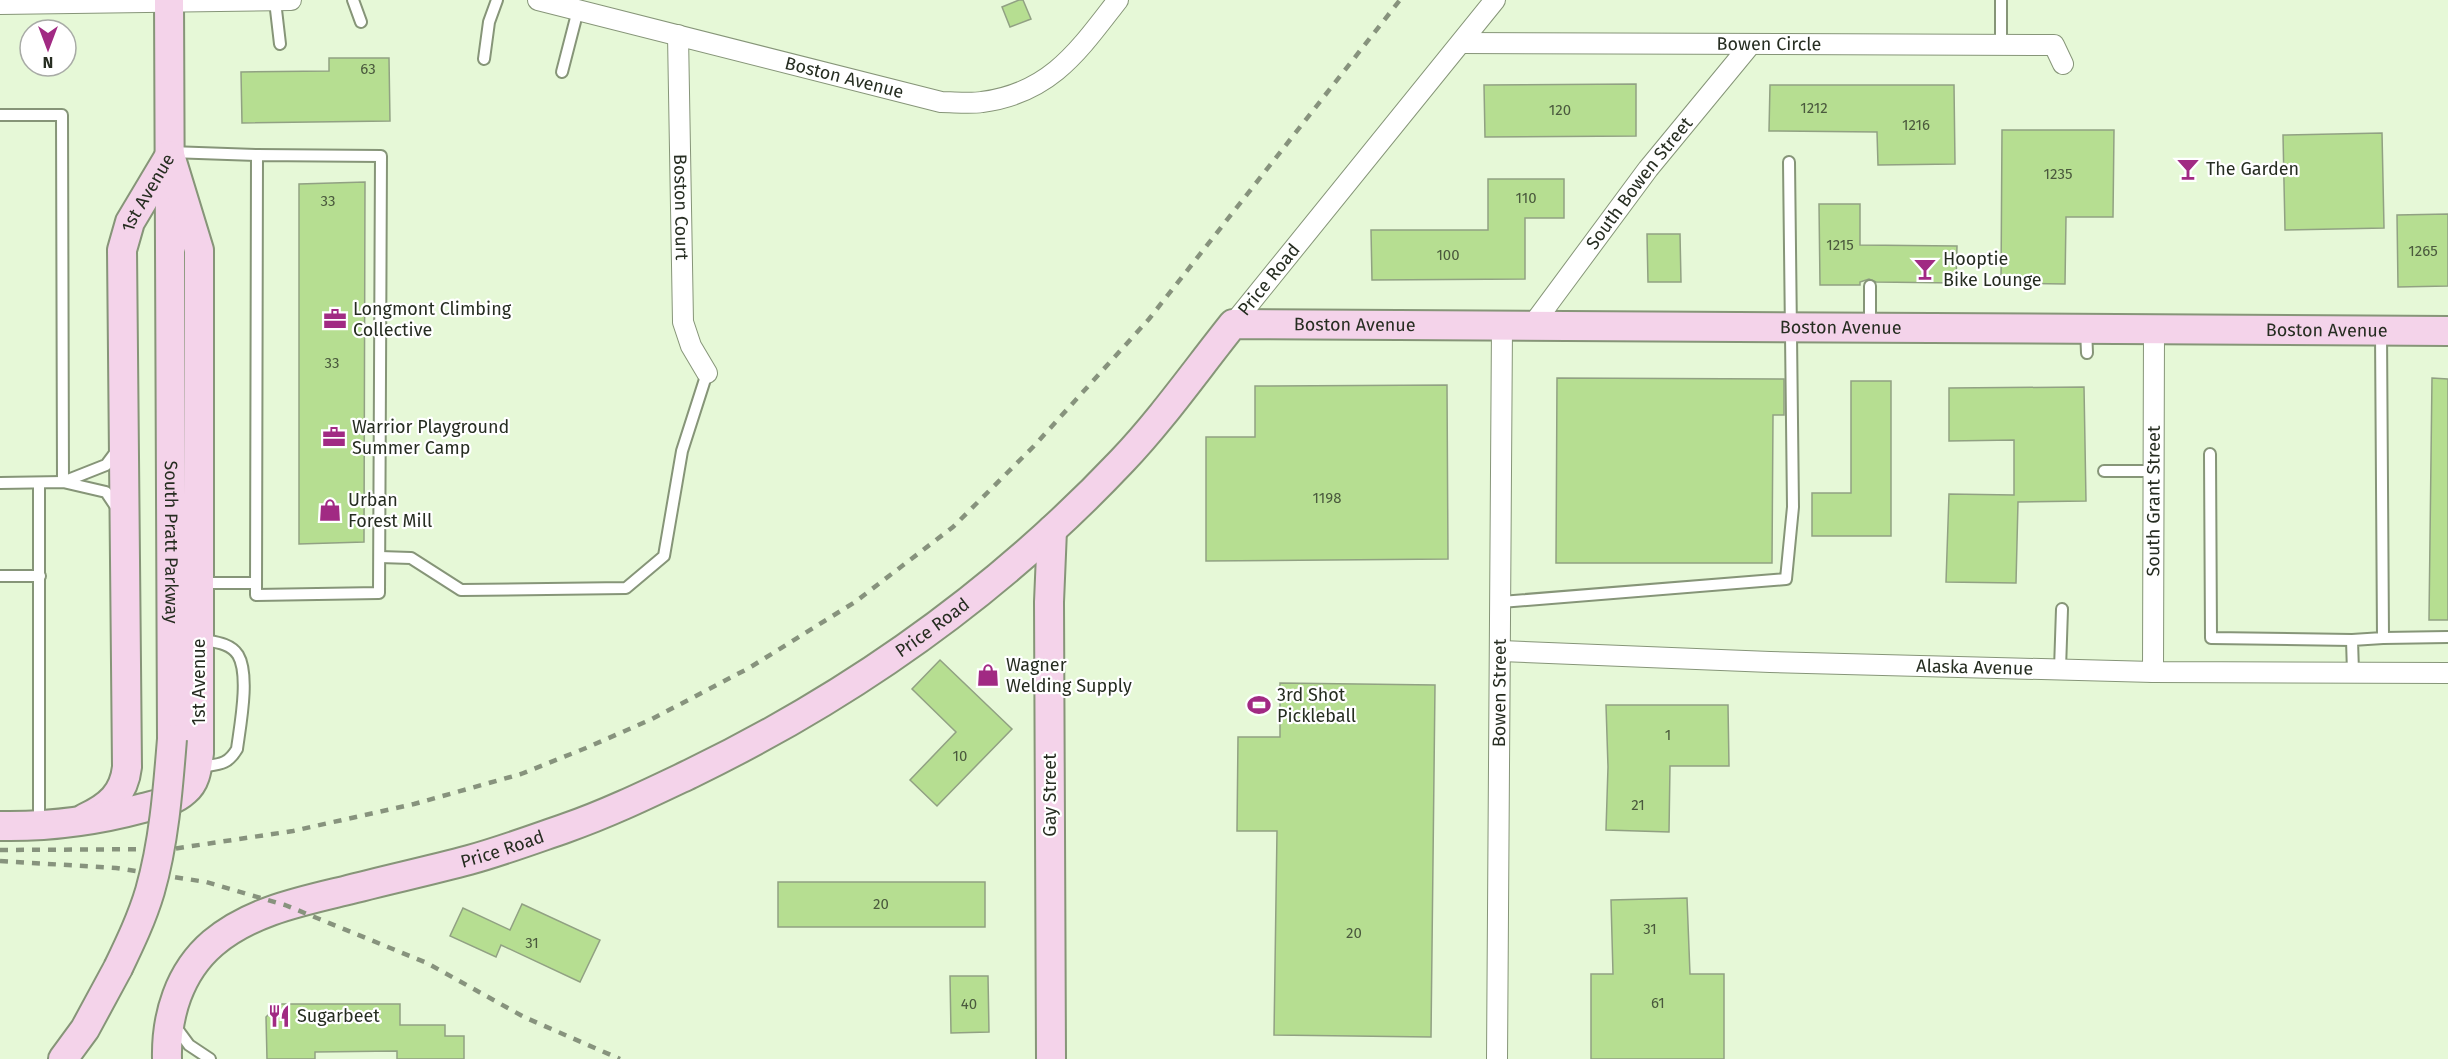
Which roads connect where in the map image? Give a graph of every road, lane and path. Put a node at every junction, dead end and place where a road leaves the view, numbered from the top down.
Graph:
1 (353, 0) edge
2 (497, 0) edge
3 (538, 0) edge
4 (1118, 0) edge
5 (1495, 0) edge
6 (2001, 0) edge
7 (169, 1) edge
8 (283, 1) edge
9 (0, 3) edge
10 (578, 10) junction
11 (362, 22) dead end
12 (678, 35) junction
13 (1461, 43) junction
14 (280, 44) dead end
15 (1751, 44) junction
16 (2001, 44) junction
17 (484, 59) dead end
18 (2063, 64) dead end
19 (562, 72) dead end
20 (0, 115) edge
21 (170, 153) junction
22 (257, 155) junction
23 (1789, 162) dead end
24 (1870, 286) dead end
25 (1233, 324) junction
26 (1502, 326) junction
27 (1531, 327) junction
28 (1791, 328) junction
29 (1870, 328) junction
30 (2154, 329) junction
31 (2381, 330) junction
32 (2448, 331) edge
33 (707, 373) joint
34 (125, 430) junction
35 (2210, 454) dead end
36 (2104, 471) dead end
37 (2154, 471) junction
38 (63, 482) junction
39 (0, 483) edge
40 (39, 483) junction
41 (126, 522) junction
42 (1052, 531) junction
43 (380, 556) junction
44 (0, 576) edge
45 (40, 576) junction
46 (199, 583) junction
47 (256, 583) junction
48 (1501, 602) junction
49 (2062, 609) dead end
50 (2448, 637) edge
51 (2383, 638) junction
52 (199, 639) junction
53 (2352, 640) junction
54 (1501, 651) junction
55 (2060, 669) junction
56 (2153, 672) junction
57 (2353, 672) junction
58 (2448, 673) edge
59 (197, 768) junction
60 (72, 824) junction
61 (0, 826) edge
62 (39, 826) junction
63 (169, 1019) junction
64 (63, 1059) edge
65 (167, 1059) edge
66 (210, 1059) edge
67 (1051, 1059) edge
68 (1497, 1059) edge

1 - 11 lane
2 - 17 lane
3 - 10 street, Boston Avenue
4 - 12 street, Boston Avenue
5 - 13 street, Price Road
6 - 16 lane
7 - 8 street
7 - 9 street
7 - 21 street, South Pratt Parkway
8 - 14 lane
10 - 12 street, Boston Avenue
10 - 19 lane
12 - 33 street, Boston Court
13 - 15 street, Bowen Circle
13 - 25 street, Price Road
15 - 16 street, Bowen Circle
15 - 27 street, South Bowen Street
16 - 18 street, Bowen Circle
20 - 38 lane
21 - 22 lane
21 - 34 street, 1st Avenue
21 - 46 street, 1st Avenue
21 - 64 street, South Pratt Parkway, bridge
22 - 43 lane
22 - 47 lane
23 - 28 lane
24 - 29 lane
25 - 26 street, Boston Avenue
25 - 42 street, Price Road
26 - 27 street, Boston Avenue
26 - 48 street, Bowen Street
27 - 28 street, Boston Avenue
28 - 29 street, Boston Avenue
28 - 48 lane
29 - 30 street, Boston Avenue
30 - 31 street, Boston Avenue
30 - 37 street, South Grant Street
31 - 32 street, Boston Avenue
31 - 51 lane
33 - 43 lane
34 - 38 lane
34 - 41 street, 1st Avenue
35 - 53 lane
36 - 37 lane
37 - 56 street, South Grant Street
38 - 40 lane
38 - 41 lane
39 - 40 lane
40 - 45 lane
41 - 60 street, 1st Avenue
42 - 63 street, Price Road
42 - 67 street, Gay Street
43 - 47 lane
44 - 45 lane
45 - 62 lane
46 - 47 lane
46 - 52 street, 1st Avenue
48 - 54 street, Bowen Street
49 - 55 lane
50 - 51 lane
51 - 53 lane
52 - 59 street, 1st Avenue
52 - 59 lane
53 - 57 lane
54 - 55 street, Alaska Avenue
54 - 68 street, Bowen Street
55 - 56 street, Alaska Avenue
56 - 57 street, Alaska Avenue
57 - 58 street, Alaska Avenue
59 - 60 street, 1st Avenue
60 - 62 street, 1st Avenue
61 - 62 street, 1st Avenue
63 - 65 street, Price Road
63 - 66 lane

